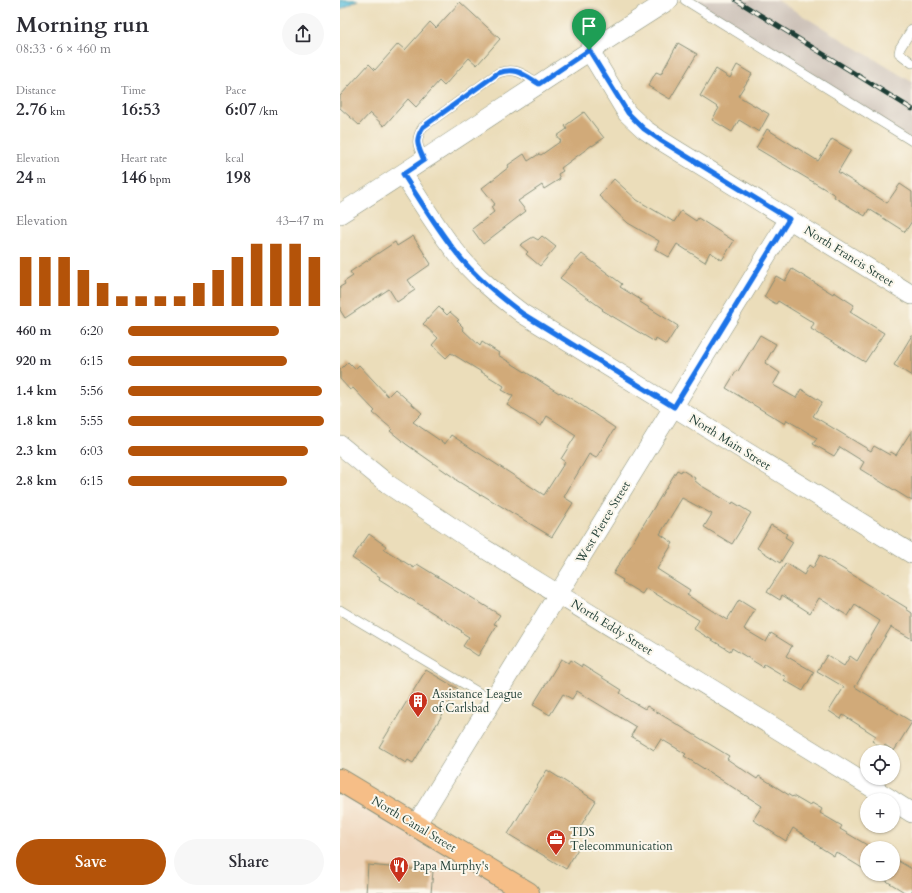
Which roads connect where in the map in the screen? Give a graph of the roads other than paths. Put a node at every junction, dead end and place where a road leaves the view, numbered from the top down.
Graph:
1 (669, 0) edge
2 (685, 0) edge
3 (912, 29) edge
4 (589, 50) junction
5 (912, 63) edge
6 (539, 84) junction
7 (912, 141) edge
8 (424, 160) junction
9 (403, 174) junction
10 (340, 214) edge
11 (789, 219) junction
12 (912, 295) edge
13 (674, 407) junction
14 (340, 445) edge
15 (912, 554) edge
16 (559, 594) junction
17 (340, 610) edge
18 (492, 701) junction
19 (340, 780) edge
20 (881, 793) edge
21 (900, 805) edge
22 (912, 813) edge
23 (416, 825) junction
24 (528, 893) edge

1 - 4 street
2 - 7 lane
3 - 5 lane
4 - 6 street
4 - 11 street, North Francis Street
6 - 8 street
6 - 8 lane
8 - 9 street
9 - 10 street
9 - 13 street, North Main Street
11 - 12 street, North Francis Street
11 - 13 street, West Pierce Street
13 - 15 street, North Main Street
13 - 16 street, West Pierce Street
14 - 16 street, North Eddy Street
16 - 18 street, West Pierce Street
16 - 20 street, North Eddy Street
17 - 18 lane
18 - 23 street, West Pierce Street
19 - 23 main road, North Canal Street
21 - 22 street, North Eddy Street
23 - 24 main road, North Canal Street

